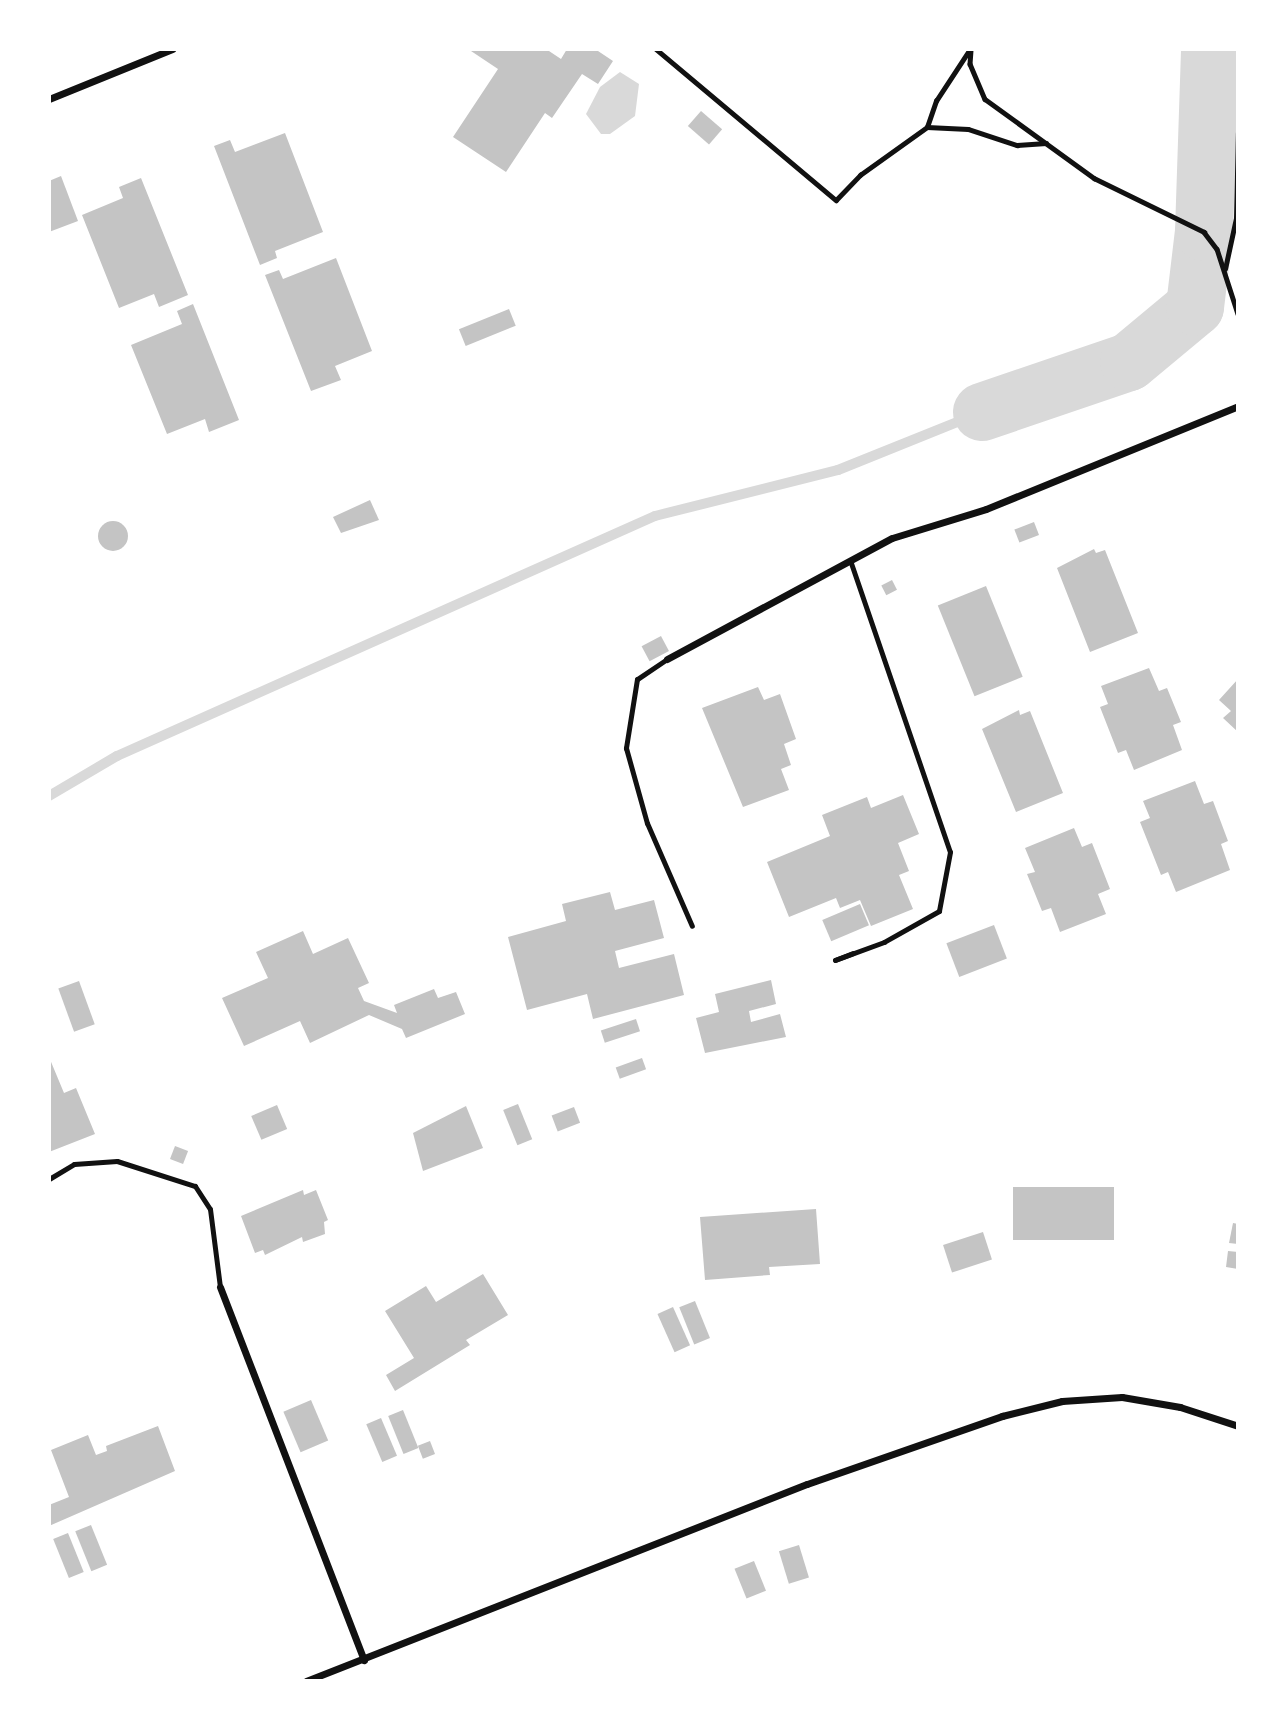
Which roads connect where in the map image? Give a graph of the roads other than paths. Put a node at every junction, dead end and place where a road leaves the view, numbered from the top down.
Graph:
1 (172, 49) edge
2 (49, 99) edge
3 (1238, 407) edge
4 (851, 563) junction
5 (667, 659) joint
6 (692, 926) dead end
7 (853, 953) dead end
8 (49, 1179) edge
9 (220, 1287) joint
10 (1238, 1426) edge
11 (363, 1660) junction
12 (306, 1681) edge

1 - 2 street
3 - 4 street
4 - 5 street
4 - 7 lane
5 - 6 lane
8 - 9 lane
9 - 11 street
10 - 11 street
11 - 12 street

